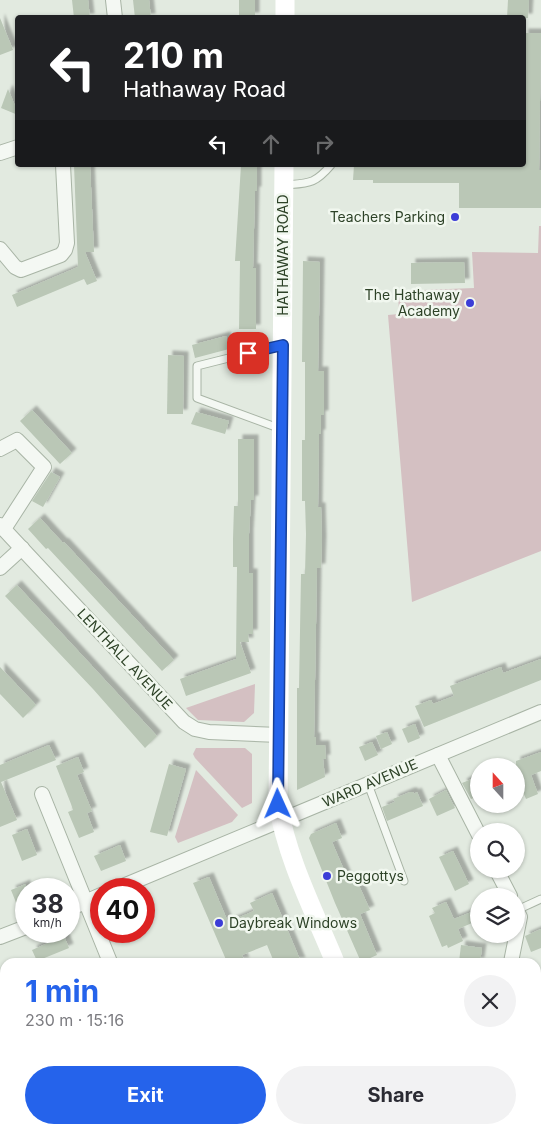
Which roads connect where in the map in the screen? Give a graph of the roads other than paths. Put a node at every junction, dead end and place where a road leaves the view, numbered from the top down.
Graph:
1 (113, 0) edge
2 (285, 0) edge
3 (115, 15) edge
4 (285, 15) edge
5 (15, 148) edge
6 (0, 153) edge
7 (63, 167) edge
8 (284, 167) edge
9 (329, 167) edge
10 (284, 185) junction
11 (0, 249) edge
12 (283, 345) junction
13 (282, 429) junction
14 (0, 449) edge
15 (2, 527) edge
16 (22, 548) junction
17 (0, 568) edge
18 (541, 712) edge
19 (279, 735) junction
20 (438, 755) junction
21 (368, 784) junction
22 (42, 794) dead end
23 (281, 821) junction
24 (473, 823) edge
25 (143, 878) edge
26 (404, 881) dead end
27 (541, 899) edge
28 (90, 900) edge
29 (85, 902) junction
30 (80, 904) edge
31 (525, 906) edge
32 (15, 932) edge
33 (0, 938) edge
34 (515, 943) edge
35 (108, 958) edge
36 (333, 958) edge
37 (512, 958) edge

1 - 3 street
2 - 4 street
5 - 6 street
7 - 11 street
8 - 10 street, HATHAWAY ROAD
9 - 10 lane
10 - 12 street, HATHAWAY ROAD
12 - 13 street, HATHAWAY ROAD
12 - 13 lane
13 - 19 street, HATHAWAY ROAD
14 - 15 street
15 - 16 street, LENTHALL AVENUE
16 - 17 street
16 - 19 street, LENTHALL AVENUE
18 - 20 street, WARD AVENUE
19 - 23 street, HATHAWAY ROAD
20 - 21 street, WARD AVENUE
20 - 24 street
21 - 23 street, WARD AVENUE
21 - 26 lane
22 - 29 street
23 - 25 street, WARD AVENUE
23 - 36 street, HATHAWAY ROAD
27 - 31 lane
28 - 29 street
29 - 30 street
29 - 35 street
32 - 33 street
34 - 37 street

